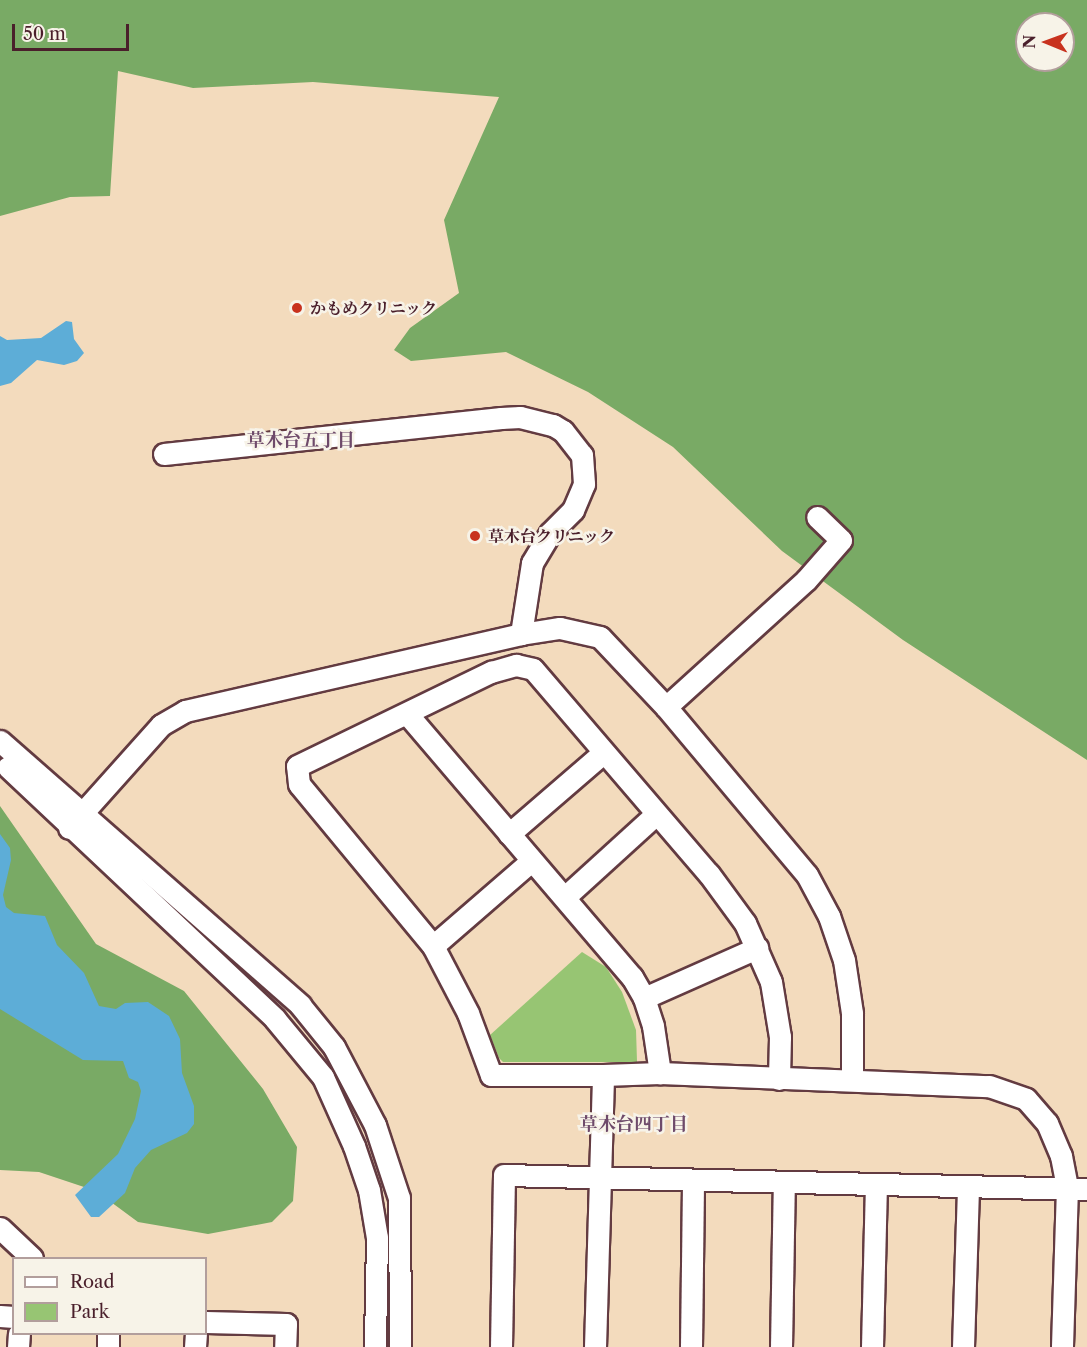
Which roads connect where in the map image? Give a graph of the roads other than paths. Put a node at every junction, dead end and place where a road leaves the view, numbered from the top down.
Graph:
1 (164, 454) dead end
2 (817, 517) dead end
3 (521, 634) junction
4 (666, 707) junction
5 (408, 715) junction
6 (0, 741) edge
7 (603, 753) junction
8 (0, 760) edge
9 (655, 815) junction
10 (75, 821) junction
11 (509, 834) junction
12 (531, 861) junction
13 (565, 897) junction
14 (433, 946) junction
15 (757, 948) junction
16 (644, 998) junction
17 (660, 1073) junction
18 (603, 1075) junction
19 (779, 1079) junction
20 (852, 1080) junction
21 (599, 1178) junction
22 (693, 1181) junction
23 (784, 1184) junction
24 (876, 1186) junction
25 (968, 1187) junction
26 (1077, 1188) edge
27 (0, 1228) edge
28 (31, 1257) edge
29 (207, 1322) edge
30 (285, 1347) edge
31 (375, 1347) edge
32 (400, 1347) edge
33 (501, 1347) edge
34 (595, 1347) edge
35 (691, 1347) edge
36 (781, 1347) edge
37 (872, 1347) edge
38 (963, 1347) edge
39 (1062, 1347) edge

1 - 3 street
2 - 4 street
3 - 4 street
3 - 10 street
4 - 20 street
5 - 7 street
5 - 11 street
5 - 14 street
6 - 10 street
7 - 9 street
7 - 11 street
8 - 10 street
9 - 13 street
9 - 15 street
10 - 31 street
10 - 32 street
11 - 12 street
12 - 13 street
12 - 14 street
13 - 16 street
14 - 18 street
15 - 16 street
15 - 19 street
16 - 17 street
17 - 18 street
17 - 19 street
18 - 21 street
19 - 20 street
20 - 26 street
21 - 22 street
21 - 33 street
21 - 34 street
22 - 23 street
22 - 35 street
23 - 24 street
23 - 36 street
24 - 25 street
24 - 37 street
25 - 26 street
25 - 38 street
26 - 39 street
27 - 28 street
29 - 30 street

